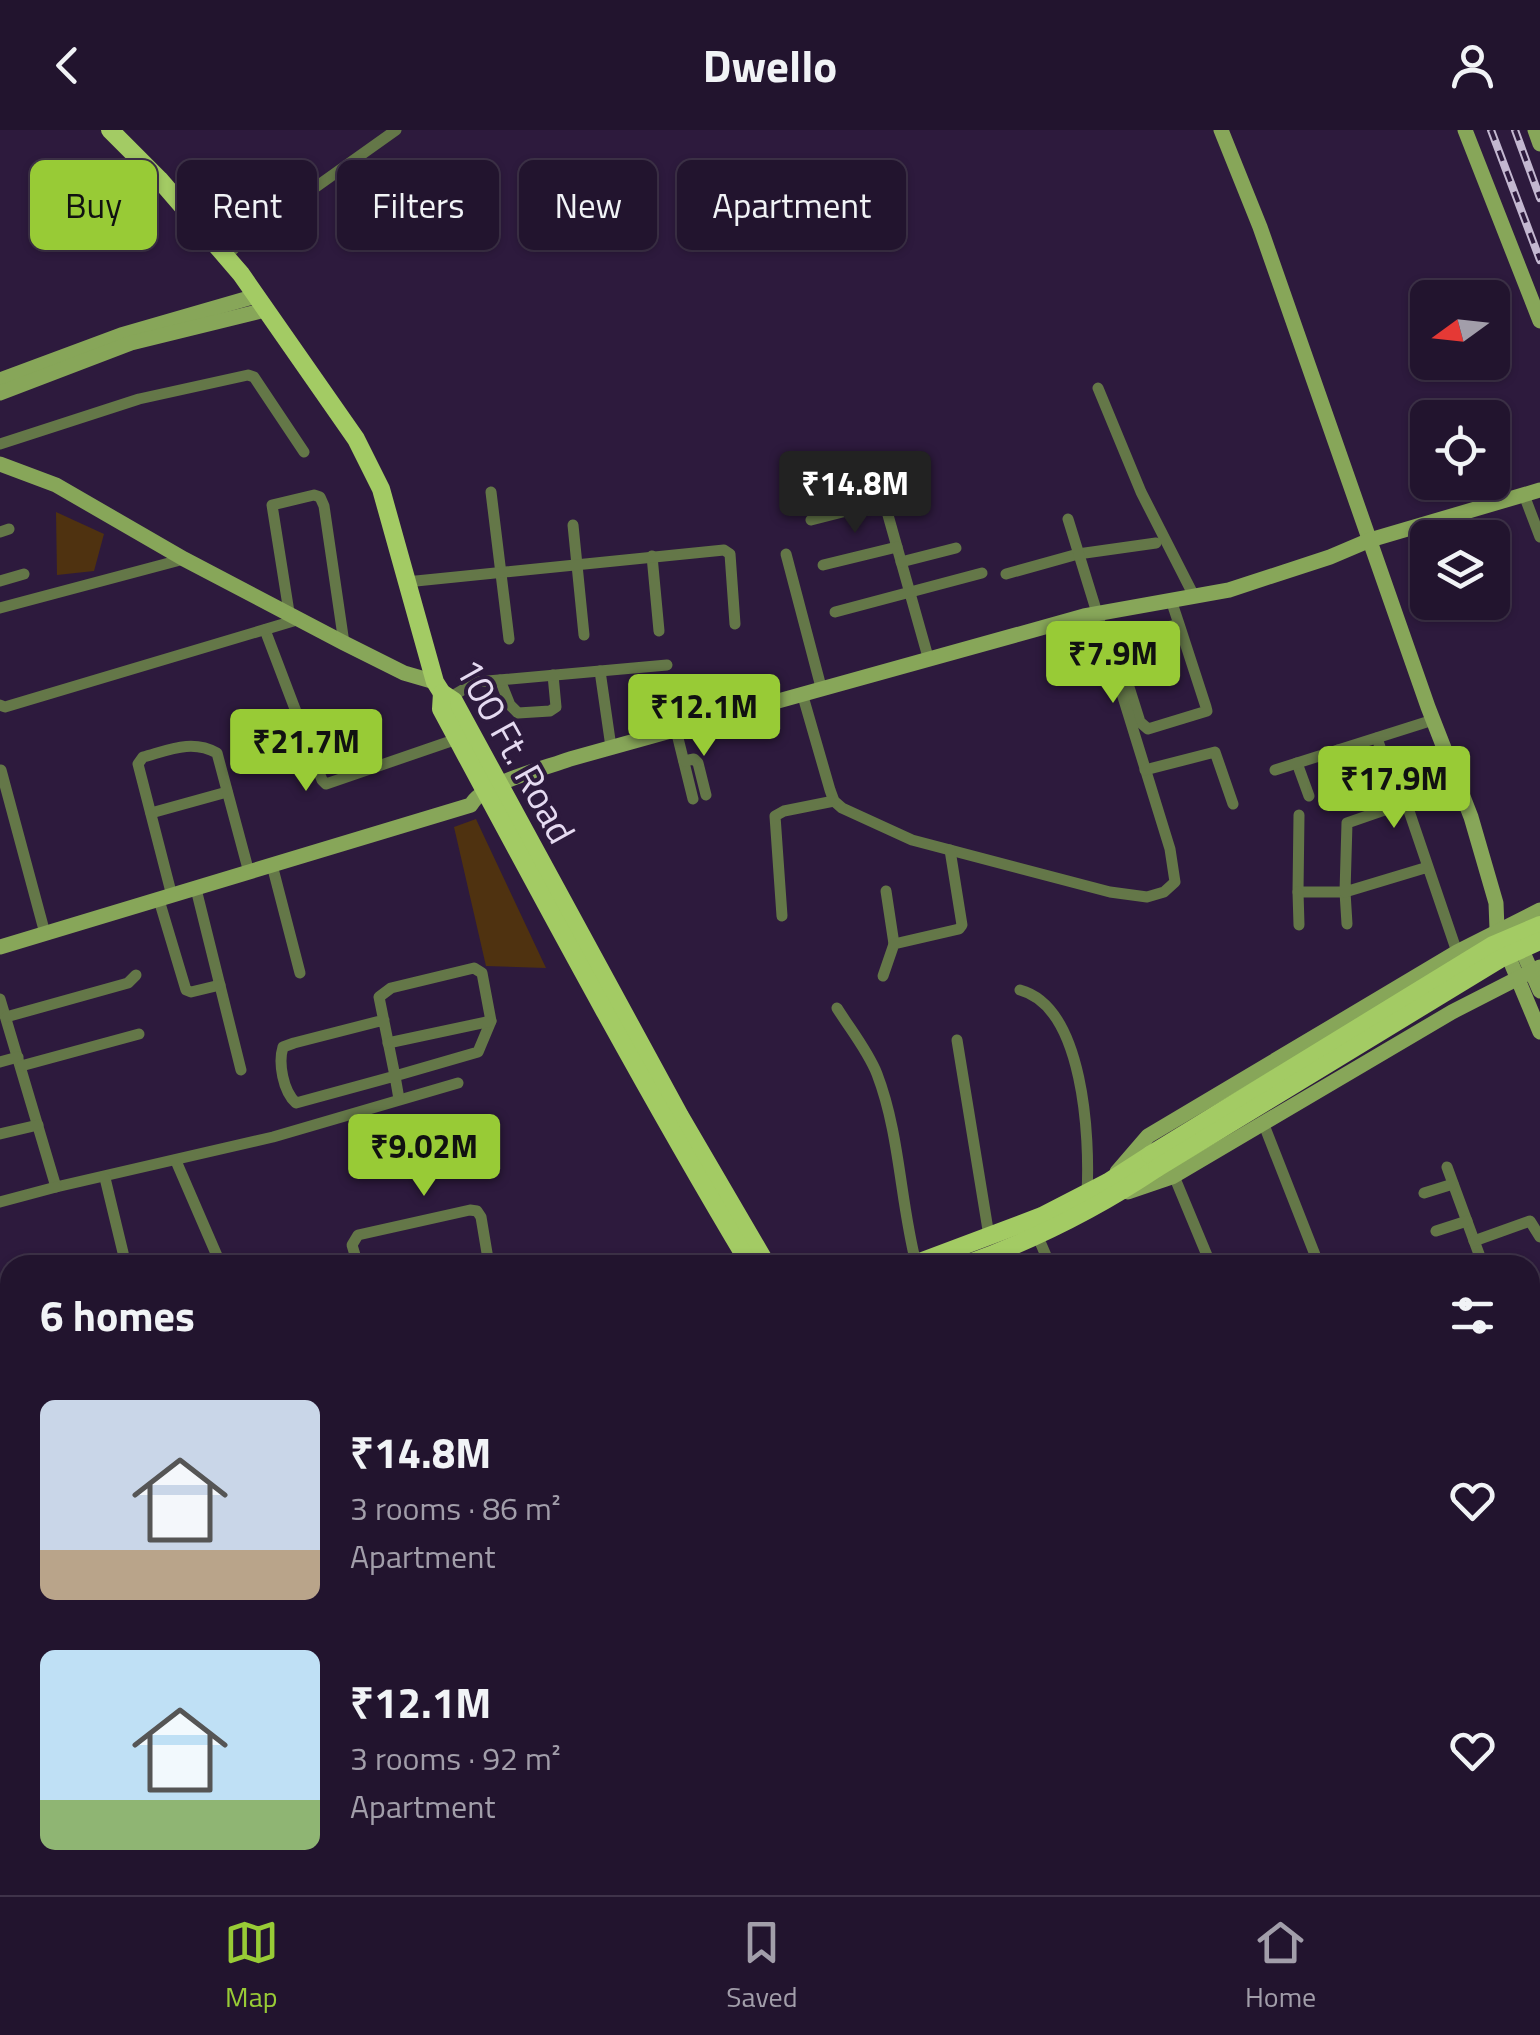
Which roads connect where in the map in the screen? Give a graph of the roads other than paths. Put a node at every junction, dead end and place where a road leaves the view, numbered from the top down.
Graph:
1 (110, 130) edge
2 (396, 130) edge
3 (1221, 130) edge
4 (1465, 130) edge
5 (1534, 130) edge
6 (1540, 144) edge
7 (226, 258) junction
8 (260, 302) junction
9 (1540, 321) edge
10 (0, 380) edge
11 (1098, 388) dead end
12 (0, 393) edge
13 (0, 444) edge
14 (304, 452) dead end
15 (0, 464) edge
16 (491, 492) dead end
17 (1532, 492) edge
18 (1068, 519) dead end
19 (811, 520) dead end
20 (573, 524) dead end
21 (1540, 538) edge
22 (1370, 540) junction
23 (1156, 543) dead end
24 (897, 546) junction
25 (956, 548) dead end
26 (786, 554) dead end
27 (1078, 554) junction
28 (652, 556) junction
29 (184, 560) junction
30 (902, 562) junction
31 (577, 564) junction
32 (823, 566) dead end
33 (502, 572) junction
34 (982, 573) dead end
35 (24, 574) dead end
36 (1006, 574) dead end
37 (0, 581) edge
38 (406, 582) junction
39 (910, 593) junction
40 (1194, 596) junction
41 (1171, 600) junction
42 (0, 608) edge
43 (835, 612) dead end
44 (1096, 614) junction
45 (295, 616) junction
46 (735, 624) dead end
47 (1179, 624) junction
48 (265, 630) junction
49 (659, 631) dead end
50 (584, 635) dead end
51 (508, 639) dead end
52 (344, 643) junction
53 (928, 658) junction
54 (667, 666) dead end
55 (600, 671) junction
56 (554, 675) junction
57 (500, 680) junction
58 (821, 687) junction
59 (442, 691) junction
60 (802, 693) junction
61 (0, 704) edge
62 (1433, 720) junction
63 (676, 730) junction
64 (1377, 738) junction
65 (457, 739) junction
66 (611, 747) junction
67 (1338, 750) junction
68 (684, 761) junction
69 (1297, 762) junction
70 (1, 770) edge
71 (1145, 770) junction
72 (1274, 770) dead end
73 (1388, 770) dead end
74 (1348, 782) dead end
75 (227, 792) junction
76 (486, 792) junction
77 (706, 795) dead end
78 (1309, 796) dead end
79 (693, 799) dead end
80 (834, 801) junction
81 (1233, 804) dead end
82 (151, 813) junction
83 (1298, 815) dead end
84 (950, 850) junction
85 (246, 865) junction
86 (272, 866) junction
87 (1428, 867) junction
88 (196, 889) junction
89 (886, 891) dead end
90 (1298, 892) junction
91 (1346, 892) junction
92 (167, 894) junction
93 (1540, 910) edge
94 (782, 916) dead end
95 (1348, 924) dead end
96 (1299, 925) dead end
97 (1540, 925) edge
98 (43, 926) junction
99 (1504, 926) junction
100 (0, 939) edge
101 (1540, 941) edge
102 (894, 944) junction
103 (0, 948) edge
104 (1457, 952) junction
105 (1530, 972) edge
106 (300, 973) dead end
107 (136, 975) dead end
108 (883, 976) dead end
109 (220, 985) junction
110 (1020, 990) dead end
111 (1540, 992) edge
112 (0, 1000) edge
113 (837, 1008) dead end
114 (6, 1017) junction
115 (384, 1020) junction
116 (491, 1021) junction
117 (1540, 1032) edge
118 (138, 1034) dead end
119 (957, 1040) dead end
120 (388, 1044) junction
121 (0, 1062) edge
122 (19, 1062) junction
123 (242, 1070) dead end
124 (395, 1076) junction
125 (458, 1083) dead end
126 (399, 1100) junction
127 (38, 1125) junction
128 (1264, 1125) junction
129 (0, 1134) edge
130 (176, 1161) junction
131 (1160, 1166) junction
132 (1447, 1167) dead end
133 (105, 1178) junction
134 (1453, 1184) junction
135 (56, 1187) junction
136 (1111, 1189) junction
137 (1086, 1193) junction
138 (1424, 1193) dead end
139 (0, 1202) edge
140 (1467, 1221) junction
141 (1436, 1231) dead end
142 (990, 1236) junction
143 (1038, 1237) junction
144 (1540, 1237) edge
145 (1474, 1242) junction
146 (738, 1246) junction
147 (124, 1255) edge
148 (217, 1255) edge
149 (355, 1255) edge
150 (487, 1255) edge
151 (739, 1255) edge
152 (752, 1255) edge
153 (756, 1255) edge
154 (912, 1255) edge
155 (938, 1255) edge
156 (990, 1255) edge
157 (1046, 1255) edge
158 (1206, 1255) edge
159 (1315, 1255) edge
160 (1479, 1255) edge

1 - 7 main road, 100 Ft. Road
2 - 7 street
3 - 22 street
4 - 9 street
5 - 6 street
7 - 8 main road, 100 Ft. Road
8 - 10 street
8 - 12 street
8 - 38 main road, 100 Ft. Road
11 - 40 street
13 - 14 street
15 - 29 street
16 - 33 street
17 - 21 street
17 - 22 street
18 - 27 street
19 - 24 street
20 - 31 street
22 - 40 street
22 - 62 street
23 - 27 street
24 - 30 street
24 - 32 street
25 - 30 street
26 - 58 street
27 - 36 street
27 - 44 street
28 - 31 street
28 - 46 street
28 - 49 street
29 - 42 street
29 - 45 street
30 - 39 street
31 - 33 street
31 - 50 street
33 - 38 street
33 - 51 street
34 - 39 street
35 - 37 street
38 - 59 main road, 100 Ft. Road
39 - 43 street
39 - 53 street
40 - 41 street
41 - 44 street
41 - 47 street
44 - 53 street
44 - 71 street
45 - 48 street
45 - 52 street
45 - 52 street
47 - 47 street
48 - 61 street
48 - 65 street
52 - 59 street
53 - 58 street
54 - 55 street
55 - 56 street
55 - 66 street
56 - 57 street
56 - 57 street
57 - 59 street
58 - 60 street
59 - 65 main road
59 - 76 main road, 100 Ft. Road
60 - 63 street
60 - 80 street
62 - 64 street
62 - 99 street
63 - 66 street
63 - 68 street
64 - 67 street
64 - 73 street
65 - 76 main road
66 - 76 street
67 - 69 street
67 - 74 street
68 - 77 street
68 - 79 street
69 - 72 street
69 - 78 street
70 - 98 street
71 - 81 street
71 - 84 street
75 - 82 street
75 - 82 street
75 - 85 street
76 - 85 street
76 - 86 street
76 - 146 main road
76 - 153 main road, 100 Ft. Road
80 - 84 street
80 - 94 street
82 - 92 street
83 - 90 street
84 - 102 street
85 - 92 street
86 - 88 street
86 - 106 street
87 - 91 street
87 - 91 street
87 - 104 street
88 - 92 street
88 - 109 street
89 - 102 street
90 - 91 street
90 - 96 street
91 - 95 street
92 - 98 street
92 - 103 street
92 - 109 street
93 - 99 street
97 - 131 main road, bridge
98 - 100 street
99 - 104 street
99 - 105 street
101 - 131 main road, bridge
102 - 108 street
104 - 136 street
105 - 111 street
105 - 117 street
105 - 128 street
107 - 114 street
109 - 123 street
110 - 137 street
112 - 114 street
113 - 154 street
114 - 122 street
115 - 116 street
115 - 120 street
115 - 124 street
116 - 120 street
116 - 124 street
118 - 122 street
119 - 142 street
120 - 124 street
121 - 122 street
122 - 127 street
124 - 126 street
125 - 126 street
126 - 130 street
127 - 129 street
127 - 135 street
128 - 131 street
128 - 159 street
130 - 133 street
130 - 148 street
131 - 136 main road
131 - 136 street
131 - 158 street
132 - 134 street
133 - 135 street
133 - 147 street
134 - 138 street
134 - 140 street
135 - 139 street
136 - 137 main road
136 - 143 main road
137 - 142 main road
140 - 141 street
140 - 145 street
142 - 155 main road
143 - 156 main road
143 - 157 street
144 - 145 street
145 - 160 street
146 - 151 main road
146 - 152 main road
149 - 150 street

